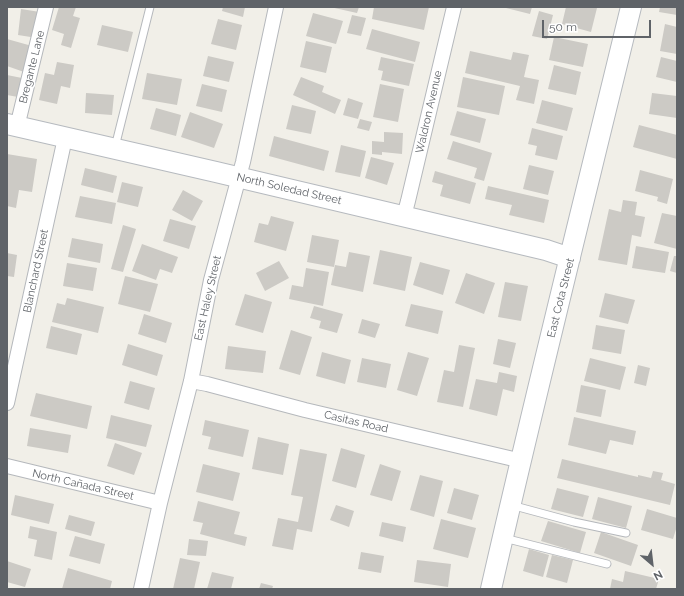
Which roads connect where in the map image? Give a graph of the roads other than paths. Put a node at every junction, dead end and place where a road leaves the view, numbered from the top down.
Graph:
1 (46, 7) edge
2 (150, 7) edge
3 (276, 7) edge
4 (454, 7) edge
5 (631, 7) edge
6 (12, 126) edge
7 (65, 138) junction
8 (115, 150) junction
9 (238, 178) junction
10 (404, 216) junction
11 (570, 258) junction
12 (191, 381) junction
13 (7, 404) edge
14 (522, 462) junction
15 (7, 466) edge
16 (160, 503) junction
17 (510, 505) junction
18 (626, 533) dead end
19 (502, 538) junction
20 (607, 564) dead end
21 (141, 589) edge
22 (491, 589) edge

1 - 6 street, Bregante Lane
2 - 8 lane
3 - 9 street, East Haley Street
4 - 10 street, Waldron Avenue
5 - 11 street, East Cota Street
6 - 7 street, North Soledad Street
7 - 8 street, North Soledad Street
7 - 13 street, Blanchard Street
8 - 9 street, North Soledad Street
9 - 10 street, North Soledad Street
9 - 12 street, East Haley Street
10 - 11 street, North Soledad Street
11 - 14 street, East Cota Street
12 - 14 street, Casitas Road
12 - 16 street, East Haley Street
14 - 17 street, East Cota Street
15 - 16 street, North Cañada Street
16 - 21 street, East Haley Street
17 - 18 lane
17 - 19 street, East Cota Street
19 - 20 lane
19 - 22 street, East Cota Street

